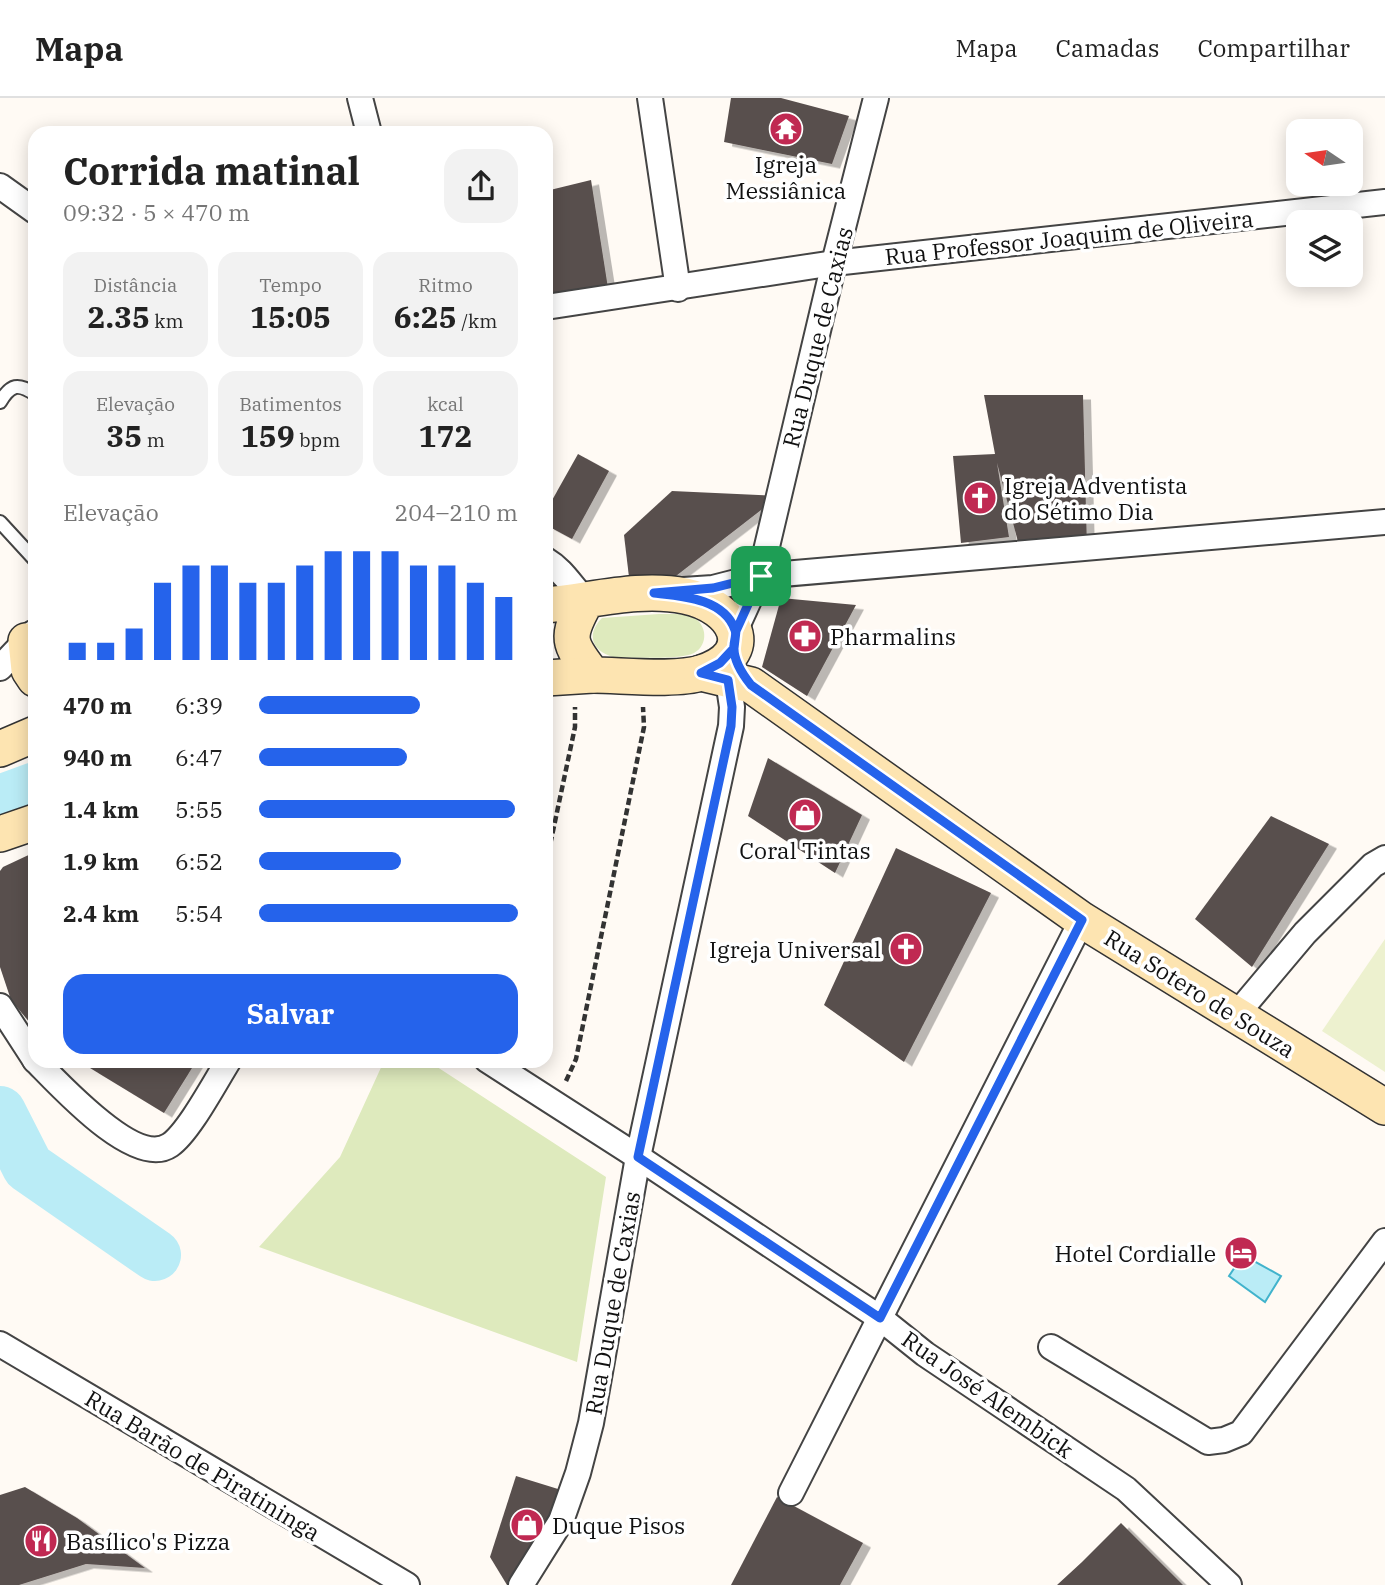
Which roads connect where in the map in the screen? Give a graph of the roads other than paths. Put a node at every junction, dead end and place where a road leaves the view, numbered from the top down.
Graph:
1 (360, 98) edge
2 (650, 98) edge
3 (876, 98) edge
4 (367, 126) edge
5 (0, 186) edge
6 (1385, 202) edge
7 (28, 206) edge
8 (834, 263) junction
9 (678, 289) junction
10 (553, 306) edge
11 (28, 390) edge
12 (0, 402) edge
13 (0, 522) edge
14 (1385, 522) edge
15 (28, 552) edge
16 (553, 566) edge
17 (761, 576) junction
18 (654, 593) junction
19 (586, 601) junction
20 (553, 604) edge
21 (28, 638) edge
22 (730, 663) junction
23 (0, 668) edge
24 (571, 676) edge
25 (28, 737) edge
26 (0, 749) edge
27 (28, 824) edge
28 (0, 834) edge
29 (1385, 858) edge
30 (1082, 920) junction
31 (0, 1006) edge
32 (1236, 1015) junction
33 (28, 1049) edge
34 (43, 1068) edge
35 (224, 1068) edge
36 (499, 1068) edge
37 (1385, 1107) edge
38 (638, 1157) junction
39 (1385, 1241) edge
40 (880, 1318) junction
41 (0, 1344) edge
42 (1051, 1347) dead end
43 (791, 1493) dead end
44 (407, 1585) edge
45 (521, 1585) edge
46 (1229, 1585) edge

1 - 4 street
2 - 9 street
3 - 8 street, Rua Duque de Caxias
5 - 7 street
6 - 8 street, Rua Professor Joaquim de Oliveira
8 - 9 street, Rua Professor Joaquim de Oliveira
8 - 17 street, Rua Duque de Caxias
9 - 10 street, Rua Professor Joaquim de Oliveira
11 - 12 lane
13 - 15 lane
14 - 17 street
16 - 19 street
17 - 18 street
17 - 22 street, Rua Duque de Caxias
18 - 19 main road, Rua Sotero de Souza
18 - 22 main road, Rua Sotero de Souza
19 - 20 main road, Rua Sotero de Souza
19 - 24 main road
21 - 23 street
22 - 24 main road
22 - 30 main road, Rua Sotero de Souza
22 - 38 street, Rua Duque de Caxias
25 - 26 main road
27 - 28 main road
29 - 32 street
30 - 32 main road, Rua Sotero de Souza
30 - 40 street
31 - 33 street
32 - 37 main road, Rua Sotero de Souza
34 - 35 street
36 - 38 street, Rua José Alembick
38 - 40 street, Rua José Alembick
38 - 45 street, Rua Duque de Caxias
39 - 42 street
40 - 43 street
40 - 46 street, Rua José Alembick
41 - 44 street, Rua Barão de Piratininga

